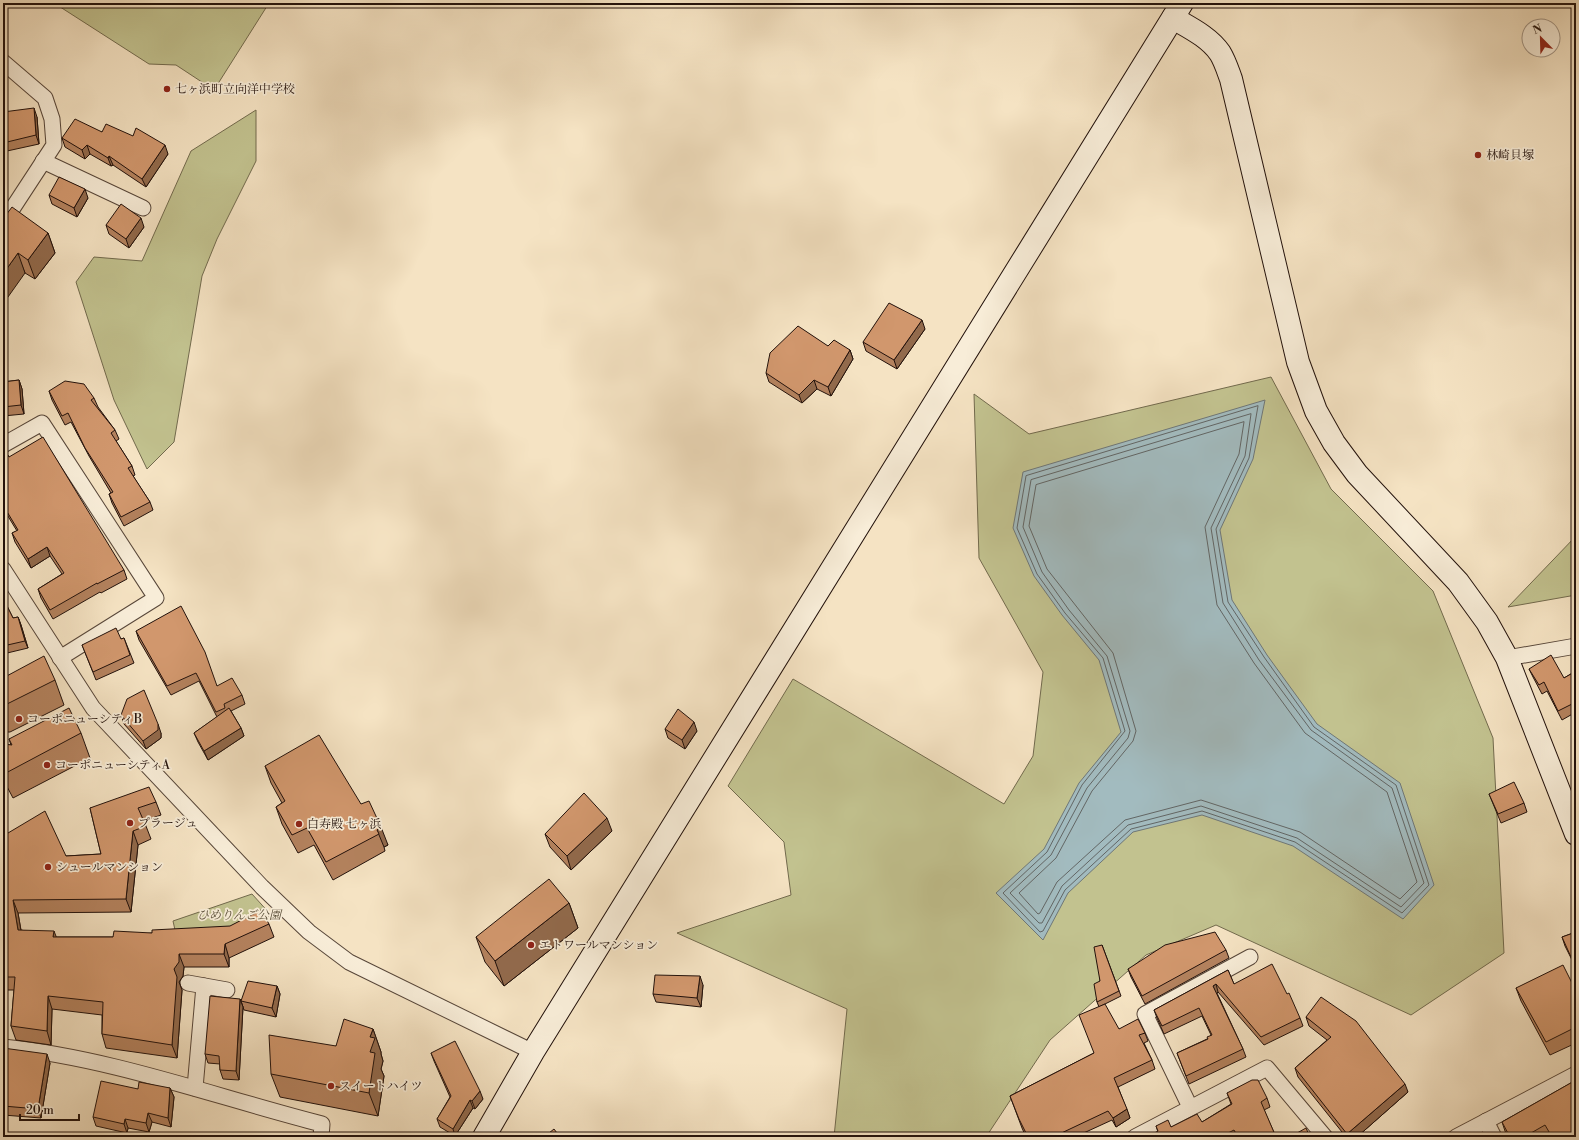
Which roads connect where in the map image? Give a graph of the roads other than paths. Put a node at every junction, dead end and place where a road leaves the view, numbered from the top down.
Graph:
1 (1178, 11) edge
2 (3, 62) edge
3 (43, 161) junction
4 (143, 208) dead end
5 (3, 223) edge
6 (3, 446) edge
7 (3, 569) edge
8 (1576, 646) edge
9 (60, 658) junction
10 (1507, 658) junction
11 (1576, 834) edge
12 (1250, 957) dead end
13 (188, 983) dead end
14 (204, 986) junction
15 (227, 990) dead end
16 (3, 1047) edge
17 (533, 1052) junction
18 (1576, 1074) edge
19 (195, 1088) junction
20 (1190, 1107) junction
21 (1486, 1121) junction
22 (321, 1137) edge
23 (484, 1137) edge
24 (1135, 1137) edge
25 (1325, 1137) edge
26 (1456, 1137) edge
27 (1494, 1137) edge

1 - 10 street
1 - 17 street
2 - 3 street
3 - 4 street
3 - 5 street
6 - 9 street
7 - 9 street
8 - 10 street
9 - 17 street
10 - 11 street
12 - 20 street
13 - 14 street
14 - 15 street
14 - 19 street
16 - 19 street
17 - 23 street
18 - 21 street
19 - 22 street
20 - 24 street
20 - 25 street
21 - 26 street
21 - 27 street

